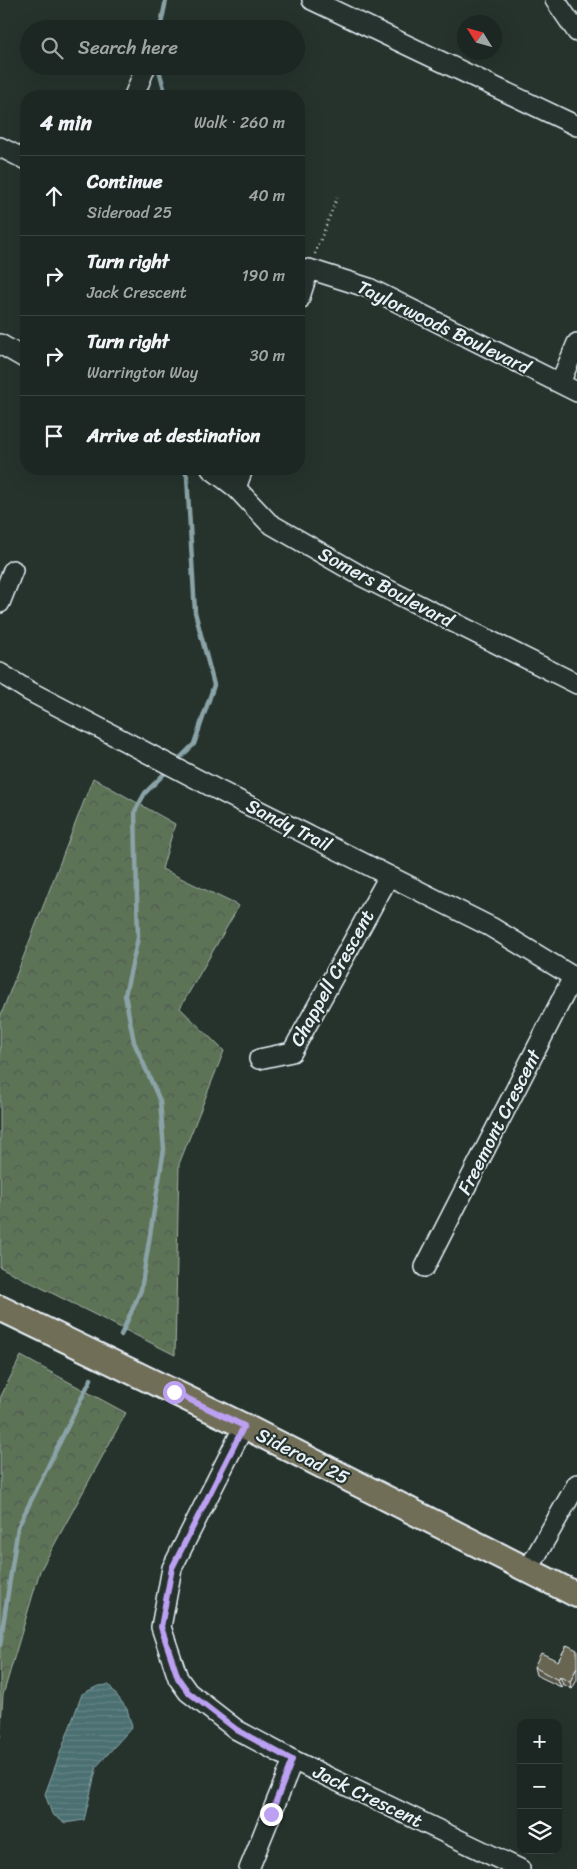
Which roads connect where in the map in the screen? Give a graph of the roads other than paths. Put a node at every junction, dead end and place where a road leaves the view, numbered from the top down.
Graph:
1 (312, 0) edge
2 (556, 0) edge
3 (577, 32) edge
4 (142, 75) edge
5 (136, 90) edge
6 (577, 126) edge
7 (0, 147) edge
8 (20, 157) edge
9 (305, 281) edge
10 (577, 343) edge
11 (0, 344) edge
12 (20, 356) edge
13 (560, 383) junction
14 (577, 392) edge
15 (219, 475) edge
16 (241, 475) edge
17 (236, 488) junction
18 (13, 570) dead end
19 (0, 603) edge
20 (0, 673) edge
21 (577, 684) edge
22 (389, 876) junction
23 (575, 978) edge
24 (260, 1059) dead end
25 (425, 1268) dead end
26 (0, 1308) edge
27 (244, 1426) junction
28 (577, 1484) edge
29 (528, 1570) junction
30 (577, 1595) edge
31 (292, 1760) junction
32 (249, 1869) edge
33 (520, 1869) edge

1 - 6 street
2 - 3 street
4 - 5 street
7 - 8 street
9 - 13 street, Taylorwoods Boulevard
10 - 13 street
11 - 12 street
13 - 14 street, Taylorwoods Boulevard
15 - 17 street, Somers Boulevard
16 - 17 street
17 - 21 street, Somers Boulevard
18 - 19 street
20 - 22 street, Sandy Trail
22 - 23 street, Sandy Trail
22 - 24 street, Chappell Crescent
23 - 25 street, Freemont Crescent
26 - 27 main road, Sideroad 25
27 - 29 main road, Sideroad 25
27 - 31 street, Jack Crescent
28 - 29 street
29 - 30 main road, Sideroad 25
31 - 32 street
31 - 33 street, Jack Crescent

